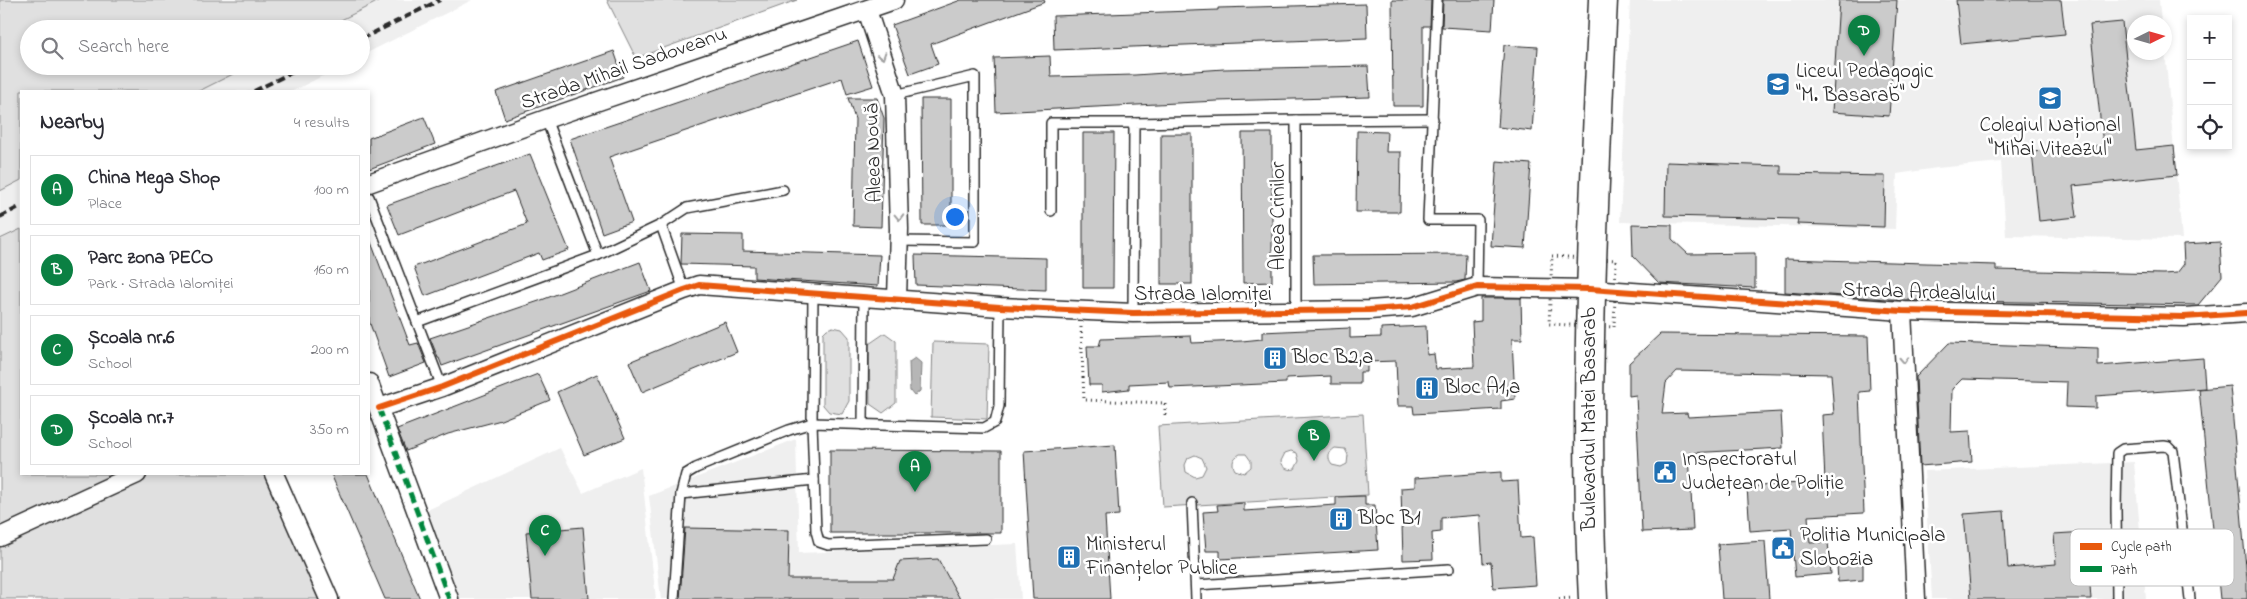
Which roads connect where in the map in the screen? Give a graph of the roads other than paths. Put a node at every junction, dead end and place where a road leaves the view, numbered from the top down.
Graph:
1 (894, 0) edge
2 (1437, 0) edge
3 (1603, 0) edge
4 (867, 10) junction
5 (895, 95) junction
6 (546, 119) junction
7 (1433, 119) junction
8 (1296, 120) junction
9 (1134, 123) junction
10 (370, 182) edge
11 (783, 190) dead end
12 (370, 200) edge
13 (1051, 211) dead end
14 (661, 225) junction
15 (898, 241) junction
16 (598, 255) junction
17 (1477, 286) junction
18 (1590, 289) junction
19 (684, 290) junction
20 (813, 292) junction
21 (864, 296) junction
22 (897, 299) junction
23 (1000, 307) junction
24 (1296, 311) junction
25 (1902, 311) junction
26 (1133, 312) junction
27 (2247, 313) edge
28 (417, 322) junction
29 (370, 386) edge
30 (442, 387) junction
31 (378, 408) junction
32 (812, 423) junction
33 (863, 425) junction
34 (135, 475) edge
35 (274, 475) edge
36 (814, 480) junction
37 (681, 494) junction
38 (1192, 504) dead end
39 (2116, 529) edge
40 (2182, 529) edge
41 (0, 537) edge
42 (986, 539) dead end
43 (1449, 569) dead end
44 (1196, 585) junction
45 (2117, 586) edge
46 (2189, 586) edge
47 (328, 599) edge
48 (449, 599) edge
49 (674, 599) edge
50 (1196, 599) edge
51 (1593, 599) edge
52 (1916, 599) edge
53 (2117, 599) edge
54 (2190, 599) edge

1 - 4 street, Strada Mihail Sadoveanu
2 - 7 lane
3 - 18 main road, Bulevardul Matei Basarab
4 -> 5 street, Aleea Nouă
4 - 6 street, Strada Mihail Sadoveanu
5 -> 15 street, Aleea Nouă
5 - 15 lane
6 - 10 street, Strada Mihail Sadoveanu
6 - 16 lane
7 - 8 lane
7 - 17 lane
8 - 9 lane
8 - 24 lane, Aleea Crinilor
9 - 13 lane
9 - 26 lane
11 - 14 lane
12 - 28 lane
14 - 16 lane
14 - 19 lane
15 - 22 street, Aleea Nouă
16 - 28 lane
17 - 18 street, Strada Ialomiței
17 - 24 street, Strada Ialomiței
18 - 25 street, Strada Ardealului
18 - 51 main road, Bulevardul Matei Basarab
19 - 20 street, Strada Ialomiței
19 - 30 street, Strada Ialomiței
20 - 21 street, Strada Ialomiței
20 - 32 lane
21 - 22 street, Strada Ialomiței
21 - 33 lane
22 - 23 street, Strada Ialomiței
23 - 26 street, Strada Ialomiței
23 - 33 lane
24 - 26 street, Strada Ialomiței
25 - 27 street, Strada Ardealului
25 -> 52 street
28 - 30 lane
29 - 31 street
30 - 31 street, Strada Ialomiței
31 - 48 street
32 - 33 lane
32 - 36 lane
32 - 37 lane
34 - 41 street
35 - 47 street
36 - 37 lane
36 - 42 lane
37 - 49 lane
38 - 44 lane
39 - 40 lane
43 - 44 lane
44 - 50 lane
45 - 53 lane
46 - 54 lane

